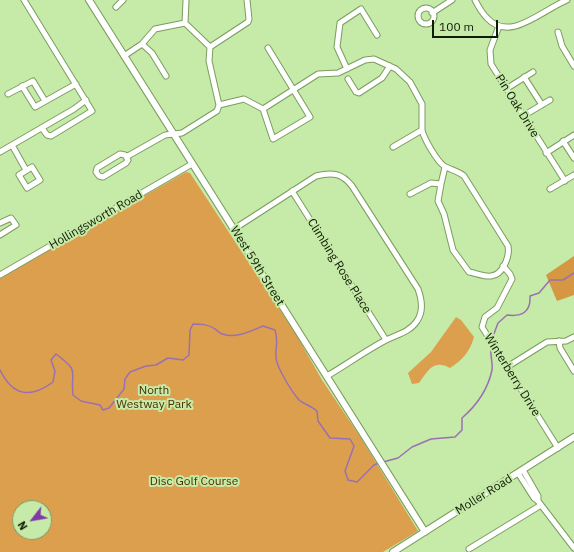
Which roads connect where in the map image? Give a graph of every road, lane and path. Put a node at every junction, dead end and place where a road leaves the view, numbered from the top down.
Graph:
1 (24, 0) edge
2 (89, 0) edge
3 (123, 0) edge
4 (186, 0) edge
5 (247, 0) edge
6 (452, 0) edge
7 (475, 0) edge
8 (566, 0) edge
9 (116, 7) dead end
10 (432, 12) dead end
11 (186, 23) junction
12 (499, 26) junction
13 (558, 32) dead end
14 (377, 35) dead end
15 (142, 44) junction
16 (210, 47) junction
17 (268, 48) dead end
18 (124, 56) junction
19 (390, 66) junction
20 (574, 66) edge
21 (347, 69) junction
22 (533, 72) dead end
23 (166, 76) dead end
24 (524, 77) junction
25 (348, 79) dead end
26 (76, 84) junction
27 (22, 86) junction
28 (506, 89) junction
29 (293, 90) junction
30 (8, 94) dead end
31 (86, 100) junction
32 (550, 100) dead end
33 (45, 101) junction
34 (219, 105) junction
35 (542, 105) junction
36 (263, 109) junction
37 (524, 116) junction
38 (42, 128) junction
39 (422, 130) junction
40 (173, 134) junction
41 (574, 135) edge
42 (564, 141) junction
43 (12, 145) junction
44 (393, 147) dead end
45 (0, 152) edge
46 (546, 152) junction
47 (126, 157) junction
48 (574, 158) edge
49 (192, 164) junction
50 (445, 167) junction
51 (26, 170) junction
52 (574, 175) edge
53 (565, 181) junction
54 (441, 184) junction
55 (550, 189) dead end
56 (292, 191) junction
57 (410, 194) dead end
58 (0, 223) edge
59 (234, 229) junction
60 (0, 235) edge
61 (503, 266) junction
62 (0, 276) edge
63 (574, 337) edge
64 (386, 340) junction
65 (559, 341) junction
66 (507, 367) junction
67 (574, 372) edge
68 (327, 376) junction
69 (574, 437) edge
70 (558, 448) junction
71 (521, 472) junction
72 (540, 503) junction
73 (425, 532) junction
74 (574, 548) edge
75 (469, 549) dead end
76 (398, 551) edge

1 - 26 street
2 - 18 street, West 59th Street
3 - 9 street
4 - 11 street
5 - 16 street
6 - 10 street
7 - 12 street
8 - 12 street
11 - 15 street
11 - 16 street
12 - 28 street, Pin Oak Drive
13 - 20 street
14 - 21 street
15 - 18 street
15 - 23 street
16 - 34 street
17 - 29 street
18 - 40 street, West 59th Street
19 - 21 street
19 - 25 street
19 - 39 street
21 - 29 street
22 - 24 street
24 - 28 street
24 - 35 street
26 - 31 street
26 - 33 street
27 - 30 street
27 - 33 street
27 - 33 street
28 - 37 street, Pin Oak Drive
29 - 36 street
29 - 36 street
31 - 38 street
31 - 38 street
32 - 35 street
34 - 36 street
34 - 40 street
35 - 37 street
37 - 46 street, Pin Oak Drive
38 - 43 street
39 - 44 street
39 - 50 street
40 - 47 street
40 - 49 street, West 59th Street
41 - 42 street
42 - 46 street
42 - 48 street
43 - 45 street
43 - 51 street
46 - 53 street, Pin Oak Drive
47 - 47 street
49 - 59 street, West 59th Street
49 - 62 street, Hollingsworth Road
50 - 54 street
50 - 61 street
51 - 51 street
52 - 53 street
53 - 55 street
54 - 57 street
54 - 61 street
56 - 59 street
56 - 64 street, Climbing Rose Place
56 - 64 street
58 - 60 street
59 - 68 street, West 59th Street
61 - 66 street, Winterberry Drive
63 - 65 street
64 - 68 street
65 - 66 street
65 - 67 street
66 - 70 street, Winterberry Drive
68 - 73 street, West 59th Street
69 - 70 street, Moller Road
70 - 71 street, Moller Road
71 - 72 street
71 - 73 street, Moller Road
72 - 74 street
72 - 75 street
73 - 76 street, Moller Road

